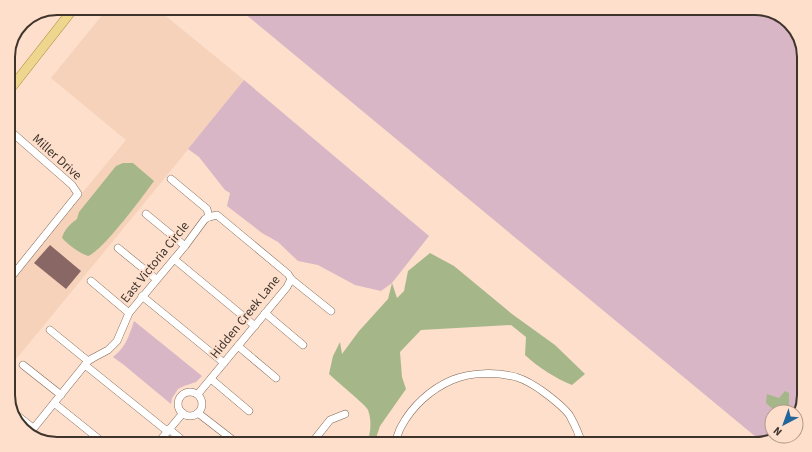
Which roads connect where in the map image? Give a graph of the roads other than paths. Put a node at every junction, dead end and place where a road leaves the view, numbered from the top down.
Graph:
1 (68, 15) edge
2 (15, 83) edge
3 (15, 135) edge
4 (171, 179) dead end
5 (146, 214) dead end
6 (209, 217) junction
7 (185, 246) junction
8 (118, 248) dead end
9 (174, 259) junction
10 (15, 271) edge
11 (156, 279) junction
12 (291, 279) junction
13 (91, 282) dead end
14 (142, 296) junction
15 (331, 311) dead end
16 (129, 312) junction
17 (265, 313) junction
18 (254, 326) junction
19 (50, 330) dead end
20 (303, 345) dead end
21 (238, 346) junction
22 (87, 363) junction
23 (224, 363) junction
24 (23, 364) dead end
25 (276, 378) dead end
26 (211, 379) junction
27 (198, 394) junction
28 (61, 395) junction
29 (54, 403) junction
30 (249, 411) dead end
31 (183, 413) junction
32 (198, 413) junction
33 (345, 414) dead end
34 (33, 429) edge
35 (168, 430) junction
36 (96, 437) edge
37 (162, 437) edge
38 (178, 437) edge
39 (229, 437) edge
40 (317, 437) edge
41 (397, 437) edge
42 (580, 437) edge

1 - 2 main road
3 - 10 street, Miller Drive
4 - 6 street
5 - 7 street
6 - 7 street, East Victoria Circle
6 - 12 street, Hidden Creek Lane
7 - 9 street, East Victoria Circle
8 - 11 street
9 - 11 street, East Victoria Circle
9 - 18 street
11 - 14 street, East Victoria Circle
12 - 15 street
12 - 17 street, Hidden Creek Lane
13 - 16 street
14 - 16 street, East Victoria Circle
14 - 23 street
16 - 22 street, East Victoria Circle
17 - 18 street, Hidden Creek Lane
17 - 20 street
18 - 21 street, Hidden Creek Lane
19 - 22 street
21 - 23 street, Hidden Creek Lane
21 - 25 street
22 - 28 street, East Victoria Circle
22 - 35 street
23 - 26 street, Hidden Creek Lane
24 - 28 street
26 - 27 street, Hidden Creek Lane
26 - 30 street
27 - 31 street
27 - 32 street
28 - 29 street, East Victoria Circle
29 - 34 street, East Victoria Circle
29 - 36 street
31 - 32 street
31 - 35 street
32 - 39 street
33 - 40 street
35 - 37 street
35 - 38 street
41 - 42 street

